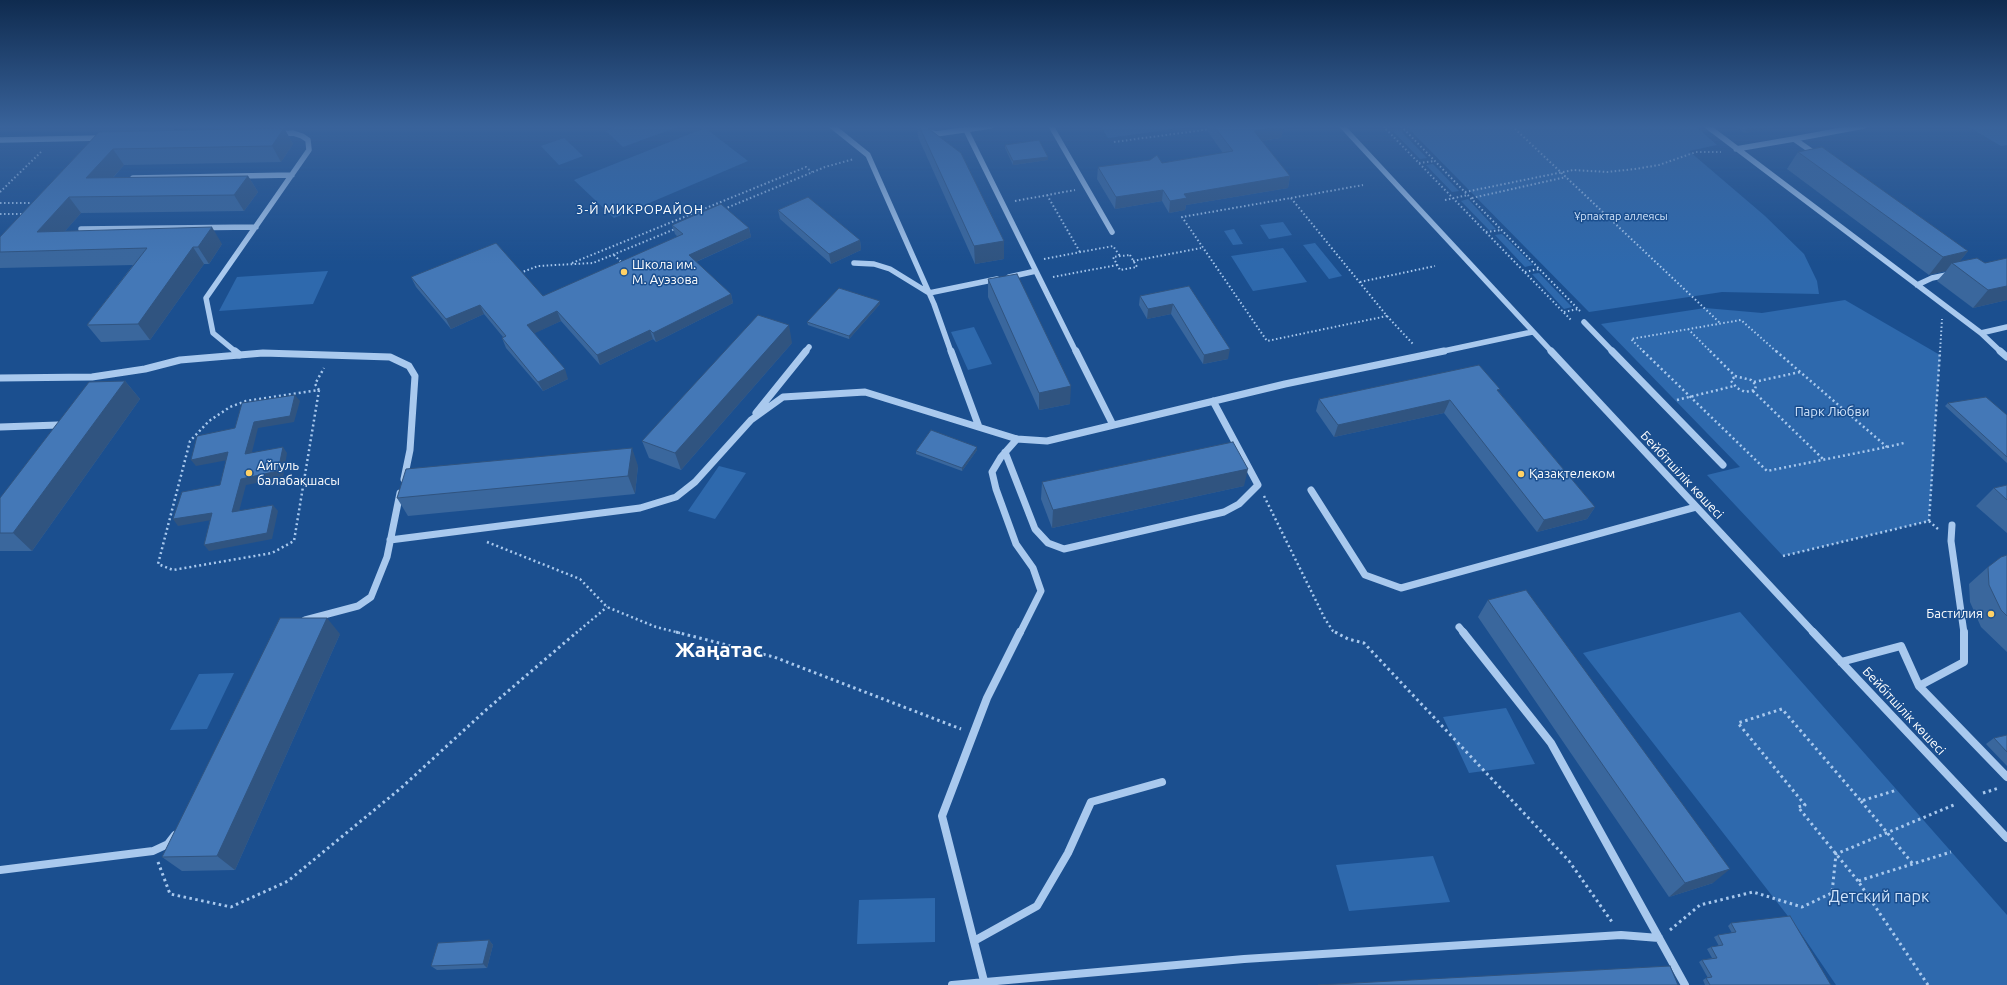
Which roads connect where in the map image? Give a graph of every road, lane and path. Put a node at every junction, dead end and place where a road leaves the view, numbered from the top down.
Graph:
1 (20, 172) edge
2 (294, 172) edge
3 (792, 172) edge
4 (812, 172) edge
5 (875, 172) edge
6 (987, 172) edge
7 (1078, 172) edge
8 (1384, 172) edge
9 (1427, 172) edge
10 (1446, 172) edge
11 (1560, 172) joint
12 (1767, 172) edge
13 (292, 175) junction
14 (1566, 177) junction
15 (129, 178) edge
16 (1363, 185) dead end
17 (1087, 188) junction
18 (0, 192) edge
19 (1465, 192) junction
20 (1047, 195) junction
21 (1468, 195) junction
22 (1291, 198) junction
23 (1453, 198) junction
24 (1471, 198) junction
25 (1445, 200) dead end
26 (0, 203) edge
27 (37, 203) edge
28 (1002, 203) junction
29 (717, 212) edge
30 (0, 214) edge
31 (27, 214) edge
32 (256, 227) junction
33 (680, 227) edge
34 (80, 229) edge
35 (1502, 230) junction
36 (1112, 232) dead end
37 (1486, 232) junction
38 (1201, 248) dead end
39 (1080, 252) junction
40 (614, 255) junction
41 (1120, 256) junction
42 (1133, 261) junction
43 (1032, 262) junction
44 (854, 263) dead end
45 (569, 264) junction
46 (624, 264) edge
47 (1117, 265) junction
48 (1435, 266) dead end
49 (1540, 269) junction
50 (1036, 271) junction
51 (1524, 272) junction
52 (1954, 273) edge
53 (517, 274) edge
54 (1040, 279) junction
55 (1360, 282) junction
56 (1917, 285) junction
57 (929, 293) junction
58 (1943, 305) junction
59 (1579, 309) junction
60 (1563, 312) junction
61 (1583, 313) dead end
62 (1388, 316) junction
63 (1584, 322) dead end
64 (1575, 324) dead end
65 (1721, 324) junction
66 (2007, 327) edge
67 (1688, 329) junction
68 (1532, 332) junction
69 (1981, 333) junction
70 (809, 348) dead end
71 (240, 355) junction
72 (332, 355) junction
73 (1424, 355) junction
74 (2006, 355) edge
75 (1801, 372) junction
76 (1736, 376) junction
77 (0, 378) edge
78 (1754, 382) junction
79 (1734, 386) junction
80 (319, 390) junction
81 (1753, 391) junction
82 (1691, 397) junction
83 (1213, 401) junction
84 (1663, 404) junction
85 (750, 420) junction
86 (1113, 425) junction
87 (0, 427) edge
88 (979, 427) junction
89 (53, 432) edge
90 (1017, 439) junction
91 (1904, 443) dead end
92 (1887, 447) junction
93 (1006, 452) junction
94 (1824, 460) junction
95 (1723, 466) dead end
96 (1258, 485) junction
97 (1311, 490) dead end
98 (1696, 508) junction
99 (1952, 525) dead end
100 (468, 530) junction
101 (390, 540) junction
102 (1783, 556) dead end
103 (608, 608) junction
104 (299, 621) edge
105 (1459, 627) dead end
106 (1841, 662) junction
107 (1919, 686) junction
108 (973, 734) junction
109 (2007, 777) edge
110 (1162, 782) dead end
111 (2004, 786) dead end
112 (1897, 790) dead end
113 (1969, 798) junction
114 (1861, 801) junction
115 (181, 825) edge
116 (1887, 832) junction
117 (2007, 838) edge
118 (153, 851) junction
119 (1951, 852) dead end
120 (1836, 854) junction
121 (1913, 864) junction
122 (0, 870) edge
123 (1858, 882) junction
124 (1621, 935) junction
125 (1659, 938) junction
126 (974, 941) junction
127 (985, 984) edge
128 (952, 985) edge
129 (1684, 985) edge
130 (1928, 985) edge

1 - 18 path
2 - 13 street
3 - 45 path
4 - 29 path
5 - 57 street
6 - 28 street
7 - 17 street
8 - 68 street, Бейбітшілік көшесі
9 - 23 path
10 - 19 path
11 - 14 path
11 - 19 path
12 - 56 street
13 - 15 street
13 - 32 street
14 - 24 path
14 - 65 path
16 - 22 path
17 - 20 path
17 - 36 street
19 - 21 path
20 - 28 path
20 - 39 path
21 - 23 path
21 - 24 path
22 - 55 path
22 - 62 path
23 - 25 path
23 - 37 path
24 - 35 path
26 - 27 path
28 - 43 street
30 - 31 path
32 - 34 street
32 - 71 street
33 - 40 path
35 - 37 path
35 - 49 path
37 - 51 path
38 - 42 path
39 - 41 path
39 - 43 path
40 - 45 path
40 - 46 path
41 - 42 path
41 - 47 path
42 - 47 path
43 - 50 street
44 - 57 street
45 - 53 path
47 - 54 path
48 - 55 path
49 - 51 path
49 - 59 path
50 - 54 street
50 - 57 street
51 - 60 path
52 - 56 street
54 - 86 street
55 - 62 path
56 - 58 street
57 - 88 street
58 - 69 street
58 - 102 path
59 - 60 path
59 - 61 path
60 - 64 path
62 - 73 path
63 - 84 street
65 - 67 path
65 - 75 path
66 - 69 street
67 - 76 path
67 - 82 path
68 - 73 street
68 - 98 street, Бейбітшілік көшесі
69 - 74 street
70 - 85 street
71 - 72 street
71 - 77 street
72 - 80 path
72 - 101 street
73 - 83 street
75 - 78 path
75 - 92 path
76 - 78 path
76 - 79 path
78 - 81 path
79 - 81 path
79 - 82 path
80 - 80 path
81 - 94 path
82 - 84 path
82 - 94 path
83 - 86 street
83 - 96 street
84 - 95 street
85 - 88 street
85 - 100 street
86 - 90 street
87 - 89 street
88 - 90 street
90 - 93 street
91 - 92 path
92 - 94 path
93 - 96 street
93 - 108 street
96 - 124 path
97 - 98 street
98 - 106 street, Бейбітшілік көшесі
99 - 107 street
100 - 101 street
100 - 103 path
101 - 104 street
103 - 108 path
103 - 118 path
105 - 125 street
106 - 107 street
106 - 113 street, Бейбітшілік көшесі
107 - 109 street
108 - 126 street
110 - 126 street
111 - 113 path
112 - 114 path
113 - 116 path
113 - 117 street, Бейбітшілік көшесі
114 - 116 path
114 - 120 path
115 - 118 street
116 - 120 path
116 - 121 path
118 - 122 street
119 - 121 path
120 - 123 path
120 - 125 path
121 - 123 path
123 - 130 path
124 - 125 street
124 - 127 street
125 - 129 street
126 - 127 street
127 - 128 street

